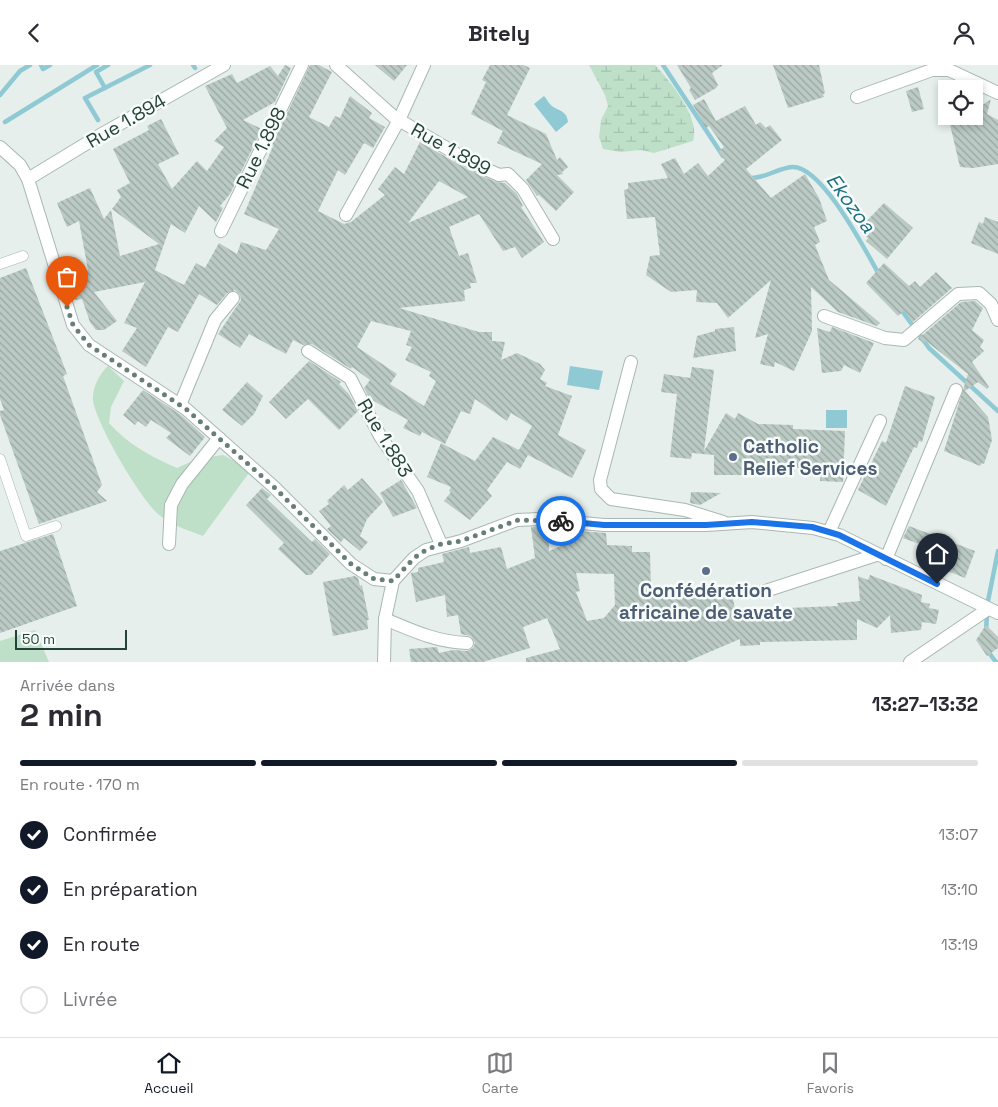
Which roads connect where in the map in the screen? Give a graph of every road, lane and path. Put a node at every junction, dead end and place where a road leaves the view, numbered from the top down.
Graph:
1 (224, 65) edge
2 (302, 65) edge
3 (336, 65) edge
4 (424, 65) edge
5 (998, 93) edge
6 (857, 97) dead end
7 (399, 120) junction
8 (0, 147) edge
9 (28, 179) junction
10 (346, 215) dead end
11 (220, 231) dead end
12 (553, 239) dead end
13 (23, 256) dead end
14 (0, 264) edge
15 (233, 298) dead end
16 (824, 316) dead end
17 (998, 320) edge
18 (308, 351) dead end
19 (631, 362) dead end
20 (956, 390) dead end
21 (180, 405) junction
22 (880, 421) dead end
23 (219, 438) junction
24 (0, 459) edge
25 (727, 523) junction
26 (56, 526) dead end
27 (829, 532) junction
28 (169, 544) dead end
29 (441, 544) junction
30 (881, 557) junction
31 (393, 581) junction
32 (762, 592) dead end
33 (993, 611) edge
34 (385, 619) junction
35 (467, 643) dead end
36 (384, 662) edge
37 (910, 662) edge

1 - 9 street, Rue 1.894
2 - 11 street, Rue 1.898
3 - 7 street, Rue 1.899
4 - 7 street
5 - 6 street
7 - 10 street
7 - 12 street, Rue 1.899
8 - 9 street
9 - 21 street
13 - 14 street
15 - 21 street
16 - 17 street
18 - 29 street, Rue 1.883
19 - 25 street
20 - 30 street
21 - 23 street
22 - 27 street
23 - 28 street
23 - 31 street
24 - 26 street
25 - 27 street
25 - 29 street
27 - 30 street
29 - 31 street
30 - 32 street
30 - 33 street
31 - 34 street
33 - 37 street
34 - 35 street
34 - 36 street

